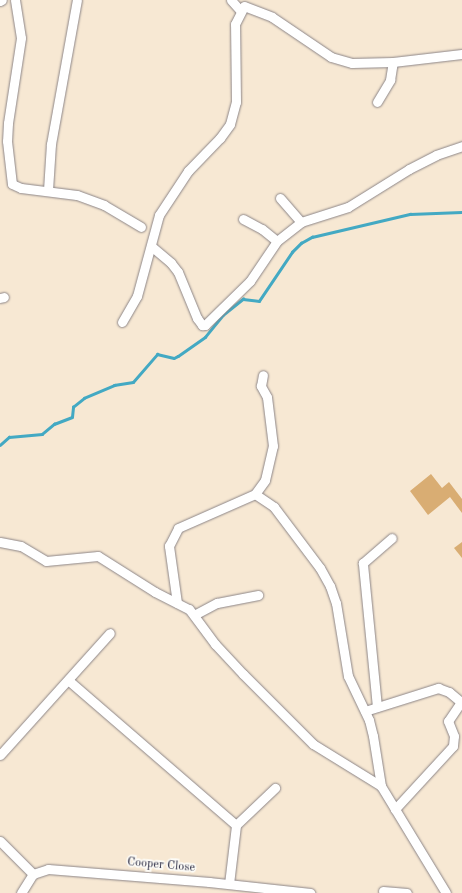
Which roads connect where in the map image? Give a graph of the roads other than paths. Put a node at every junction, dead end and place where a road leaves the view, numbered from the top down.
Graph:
1 (15, 0) edge
2 (77, 0) edge
3 (231, 0) edge
4 (244, 5) edge
5 (462, 54) edge
6 (393, 62) junction
7 (377, 102) dead end
8 (462, 146) edge
9 (48, 190) junction
10 (280, 198) dead end
11 (243, 219) dead end
12 (301, 222) junction
13 (141, 227) dead end
14 (277, 241) junction
15 (151, 246) junction
16 (122, 322) dead end
17 (263, 375) dead end
18 (255, 494) junction
19 (392, 538) dead end
20 (0, 542) edge
21 (258, 595) dead end
22 (178, 603) junction
23 (194, 615) junction
24 (110, 633) dead end
25 (68, 680) junction
26 (462, 703) edge
27 (377, 707) junction
28 (365, 711) junction
29 (0, 755) edge
30 (381, 786) junction
31 (275, 788) dead end
32 (395, 809) junction
33 (236, 825) junction
34 (0, 841) edge
35 (33, 874) junction
36 (230, 884) junction
37 (384, 891) dead end
38 (21, 893) edge
39 (310, 893) edge
40 (406, 893) edge
41 (446, 893) edge

1 - 9 street
2 - 9 street
3 - 4 street
4 - 6 street
4 - 15 street
5 - 6 street
6 - 7 street
8 - 12 street
9 - 13 street
10 - 12 street
11 - 14 street
12 - 14 street
14 - 15 street
15 - 16 street
17 - 18 street
18 - 22 street
18 - 28 street
19 - 27 street
20 - 22 street
21 - 23 street
22 - 23 street
23 - 30 street
24 - 25 street
25 - 29 street
25 - 33 street
26 - 27 street
26 - 32 street
27 - 28 street
28 - 30 street
30 - 32 street
31 - 33 street
32 - 41 street
33 - 36 street
34 - 35 street
35 - 36 street, Cooper Close
35 - 38 street
36 - 39 street, Cooper Close
37 - 40 street

